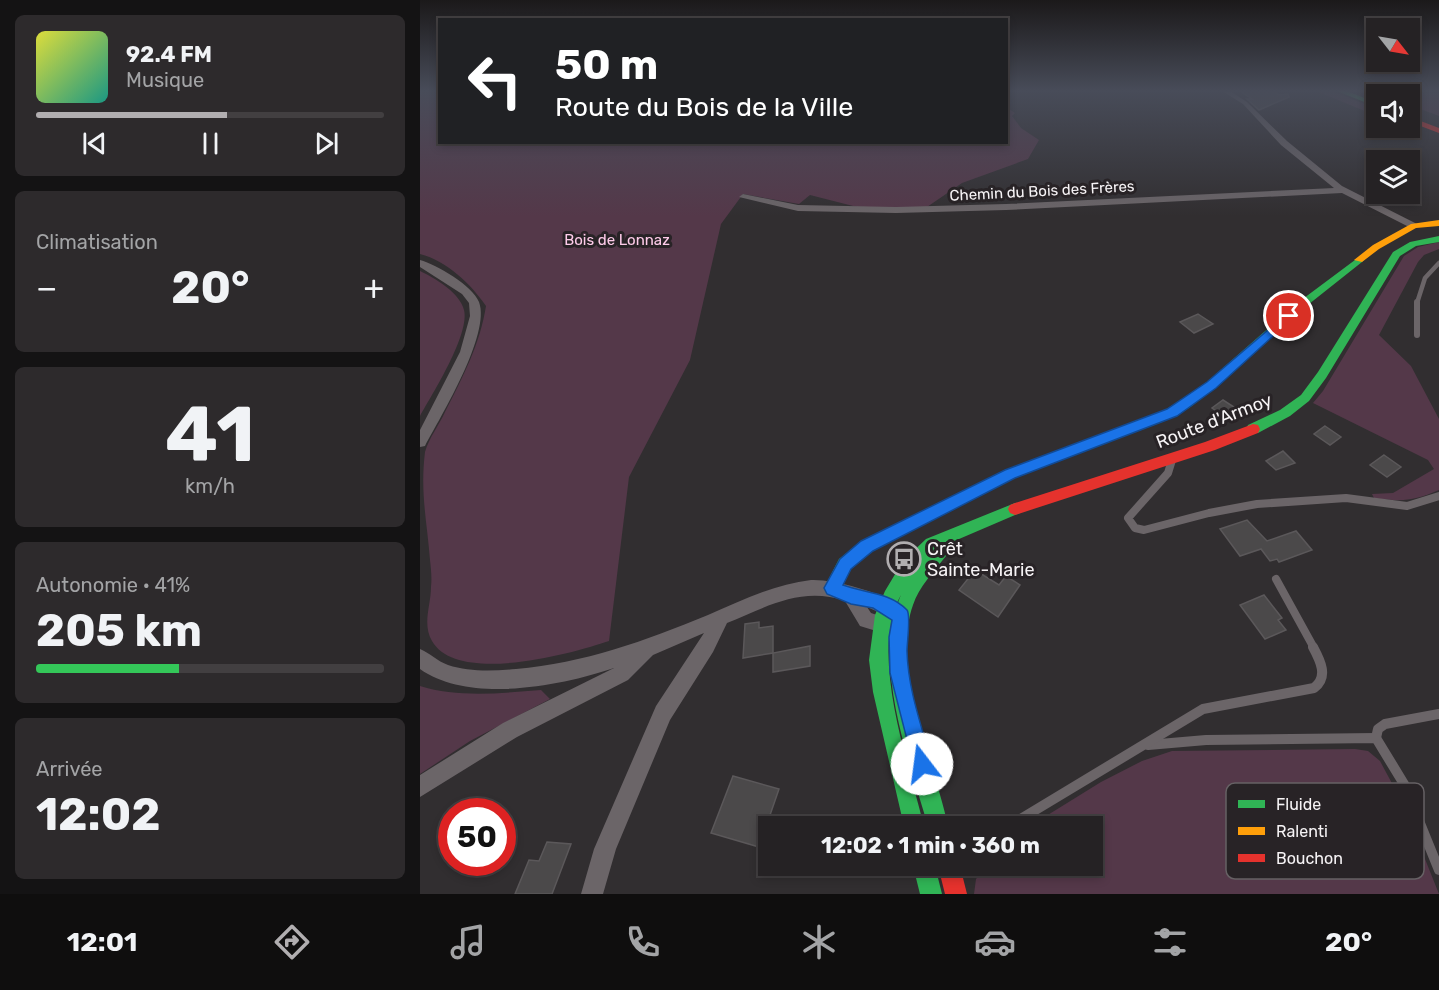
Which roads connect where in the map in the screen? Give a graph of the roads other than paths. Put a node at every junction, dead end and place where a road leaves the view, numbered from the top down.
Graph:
1 (1274, 133) edge
2 (1343, 190) junction
3 (743, 197) dead end
4 (1439, 222) edge
5 (1414, 226) junction
6 (1439, 238) edge
7 (420, 263) edge
8 (1439, 263) edge
9 (1417, 335) dead end
10 (420, 442) edge
11 (1172, 459) junction
12 (1439, 496) edge
13 (962, 531) junction
14 (1276, 579) dead end
15 (832, 588) junction
16 (851, 596) junction
17 (887, 606) junction
18 (722, 617) junction
19 (900, 622) junction
20 (881, 626) junction
21 (647, 648) junction
22 (420, 658) edge
23 (1439, 714) edge
24 (1376, 738) junction
25 (1147, 745) junction
26 (1402, 783) edge
27 (420, 787) edge
28 (912, 816) edge
29 (935, 816) edge
30 (1026, 816) edge
31 (1424, 834) edge
32 (1439, 870) edge
33 (926, 876) edge
34 (952, 876) edge
35 (592, 894) edge
36 (931, 894) edge
37 (956, 894) edge

1 - 2 street
2 - 3 street, Chemin du Bois des Frères
2 - 5 street
4 - 5 main road
5 - 15 main road
6 - 11 main road, Route d'Armoy
7 - 10 street
8 - 9 lane
11 - 12 lane
11 - 13 main road, Route d'Armoy
13 - 17 main road, Route d'Armoy
13 - 19 main road, Route d'Armoy
14 - 25 lane
15 - 16 street
15 - 18 street
16 - 17 street
16 - 20 street
17 - 19 street
17 - 20 main road, Route d'Armoy
18 - 21 street
18 - 35 street
19 - 20 street
19 - 29 main road, Route d'Armoy
20 - 28 main road, Route d'Armoy
21 - 22 street
21 - 27 street
23 - 24 lane
24 - 25 lane
24 - 26 lane
25 - 30 lane
31 - 32 lane
33 - 36 main road
34 - 37 main road

